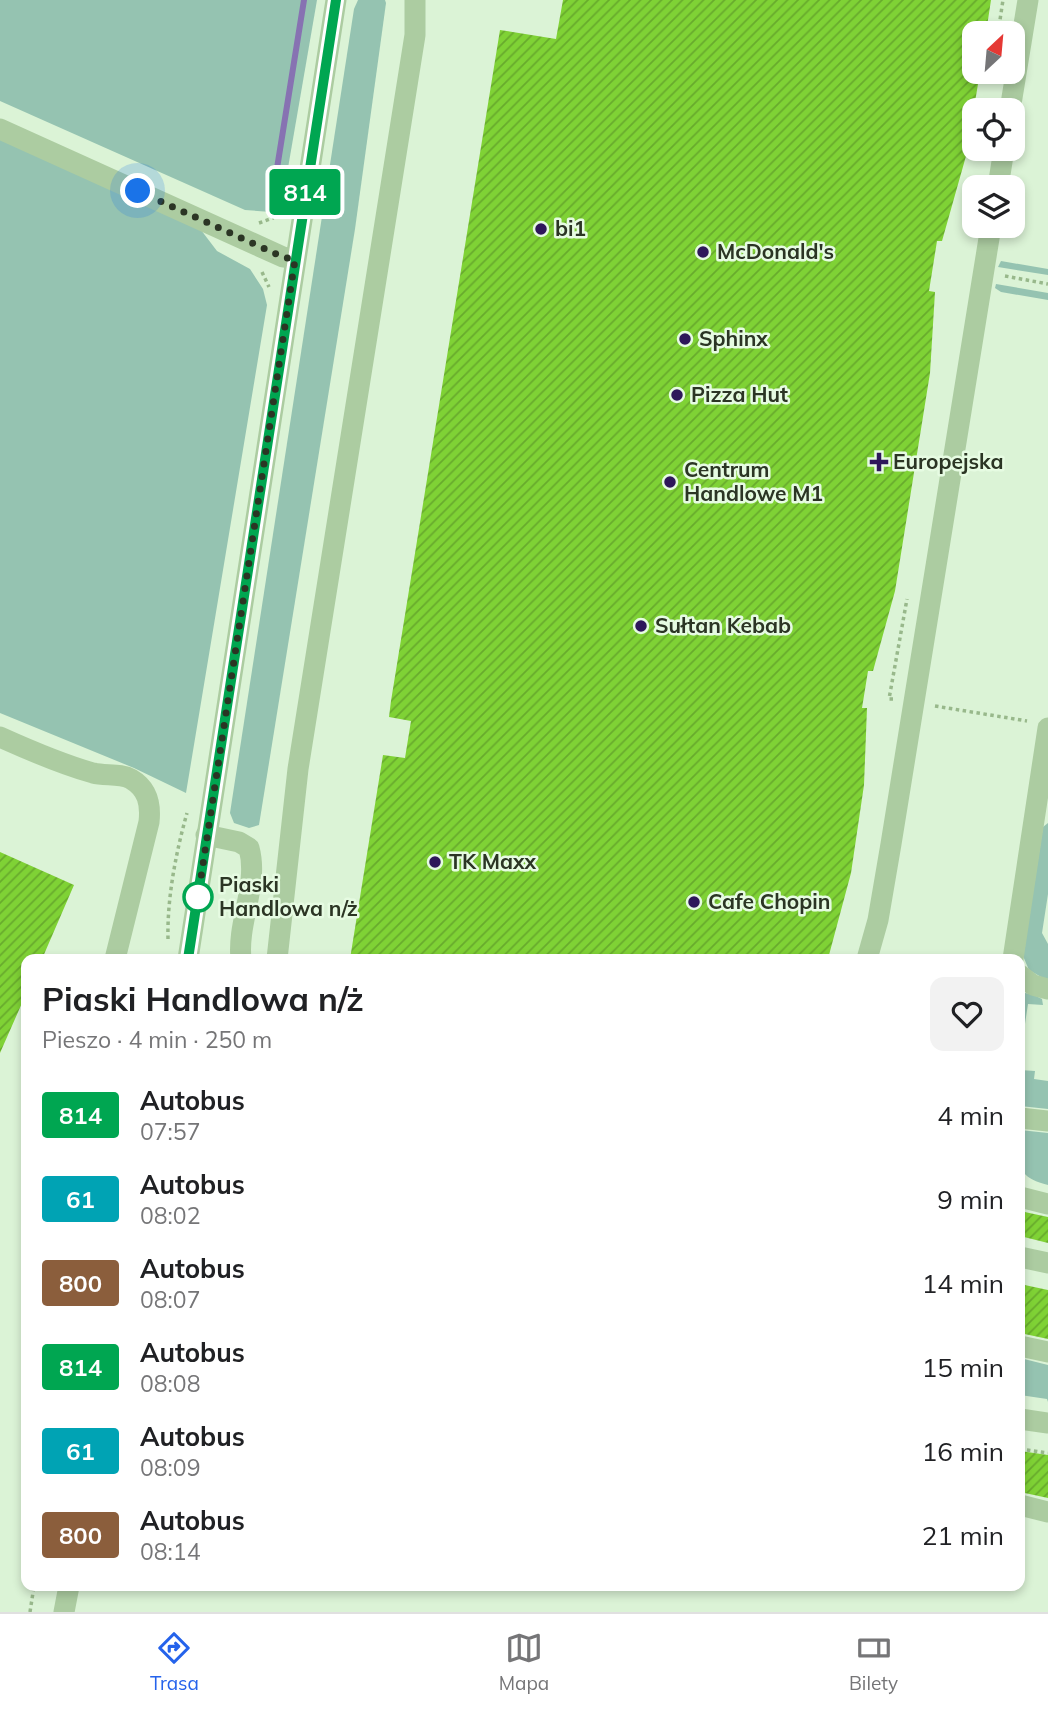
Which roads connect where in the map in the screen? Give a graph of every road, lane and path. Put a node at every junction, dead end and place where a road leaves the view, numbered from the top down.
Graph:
1 (336, 0) edge
2 (415, 0) edge
3 (1003, 0) edge
4 (1028, 0) edge
5 (1000, 21) edge
6 (1012, 98) edge
7 (0, 129) edge
8 (989, 238) edge
9 (295, 260) junction
10 (259, 270) dead end
11 (984, 273) junction
12 (1048, 284) edge
13 (270, 290) dead end
14 (1048, 728) edge
15 (0, 737) edge
16 (189, 807) dead end
17 (1042, 811) edge
18 (206, 835) junction
19 (168, 942) dead end
20 (116, 954) edge
21 (189, 954) edge
22 (242, 954) edge
23 (278, 954) edge
24 (868, 954) edge
25 (1014, 954) edge
26 (1025, 979) edge
27 (1048, 989) edge
28 (1025, 1119) edge
29 (1048, 1121) edge
30 (1025, 1198) edge
31 (1048, 1204) edge
32 (1025, 1258) edge
33 (1048, 1263) edge
34 (1025, 1347) edge
35 (1048, 1352) edge
36 (1025, 1420) edge
37 (1048, 1423) edge
38 (1025, 1450) edge
39 (1048, 1453) edge
40 (1025, 1506) edge
41 (1025, 1513) edge
42 (1048, 1513) edge
43 (33, 1591) edge
44 (68, 1591) edge
45 (30, 1612) edge
46 (64, 1612) edge

1 - 9 street
2 - 23 street
3 - 5 path
4 - 6 street
7 - 9 street
8 - 11 street
9 - 18 street
10 - 13 path
11 - 12 path
11 - 24 street
14 - 17 street
15 - 20 street
16 - 19 path
17 - 25 street
18 - 21 street
18 - 22 street
26 - 27 street
28 - 29 street
30 - 31 street
32 - 33 street
34 - 35 street
36 - 37 street
38 - 39 path
40 - 42 street
41 - 42 street
43 - 45 path
44 - 46 street

